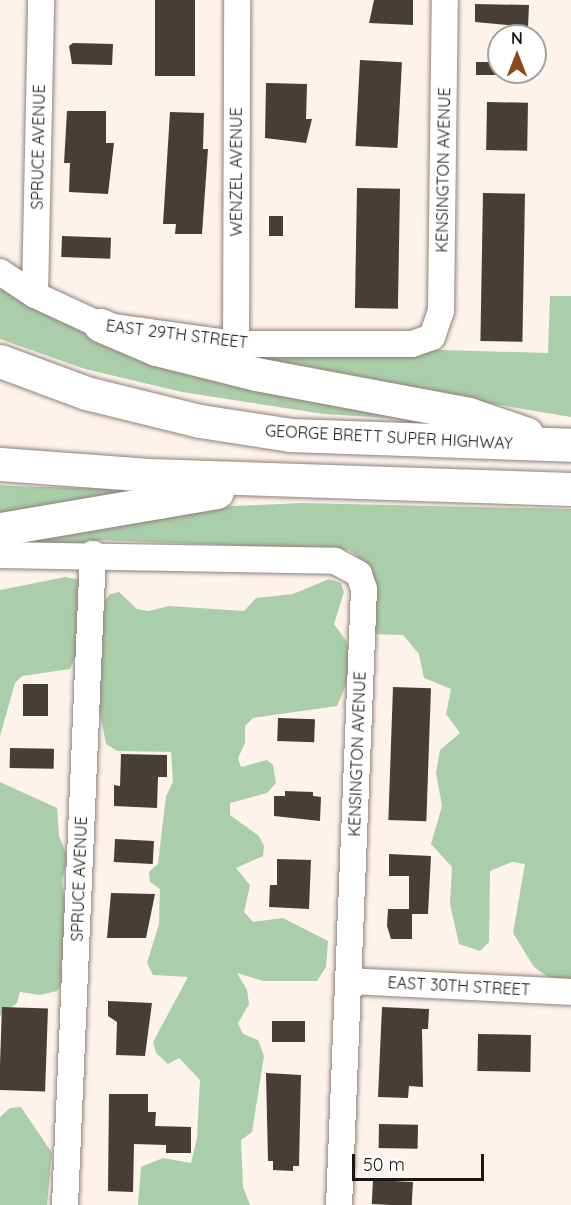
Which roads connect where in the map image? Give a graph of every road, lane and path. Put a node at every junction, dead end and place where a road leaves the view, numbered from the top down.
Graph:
1 (41, 0) edge
2 (237, 0) edge
3 (445, 0) edge
4 (0, 272) edge
5 (35, 294) junction
6 (100, 325) junction
7 (432, 337) joint
8 (236, 344) junction
9 (0, 361) edge
10 (566, 445) edge
11 (0, 464) edge
12 (309, 480) junction
13 (571, 489) edge
14 (0, 529) edge
15 (93, 554) junction
16 (0, 555) edge
17 (348, 981) junction
18 (571, 992) edge
19 (65, 1205) edge
20 (339, 1205) edge

1 - 5 street, SPRUCE AVENUE
2 - 8 street, WENZEL AVENUE
3 - 7 street, KENSINGTON AVENUE
4 - 5 street, EAST 29TH STREET
5 - 6 street, EAST 29TH STREET
6 - 8 street, EAST 29TH STREET
6 - 10 highway
7 - 8 street, EAST 29TH STREET
9 - 10 highway, GEORGE BRETT SUPER HIGHWAY
11 - 12 highway
12 - 13 highway
12 - 14 highway
15 - 16 street
15 - 17 street, KENSINGTON AVENUE
15 - 19 street, SPRUCE AVENUE
17 - 18 street, EAST 30TH STREET
17 - 20 street, KENSINGTON AVENUE

